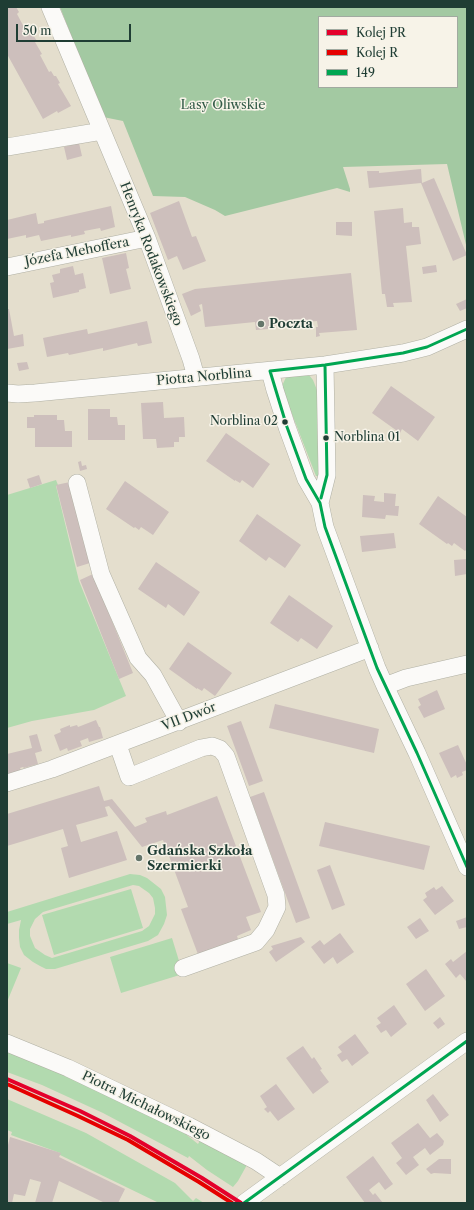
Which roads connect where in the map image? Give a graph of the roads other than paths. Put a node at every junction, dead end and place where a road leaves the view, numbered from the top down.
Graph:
1 (50, 7) edge
2 (102, 131) junction
3 (7, 147) edge
4 (147, 238) junction
5 (7, 267) edge
6 (467, 329) edge
7 (325, 365) junction
8 (270, 371) junction
9 (196, 377) junction
10 (7, 393) edge
11 (77, 483) dead end
12 (320, 503) junction
13 (370, 648) junction
14 (467, 664) edge
15 (385, 686) junction
16 (179, 722) junction
17 (118, 745) junction
18 (7, 783) edge
19 (463, 845) edge
20 (467, 867) edge
21 (183, 968) dead end
22 (467, 1041) edge
23 (7, 1043) edge
24 (280, 1177) junction
25 (244, 1203) edge

1 - 2 street, Henryka Rodakowskiego
2 - 3 street
2 - 4 street, Henryka Rodakowskiego
4 - 5 street, Józefa Mehoffera
4 - 9 street, Henryka Rodakowskiego
6 - 7 street, Piotra Norblina
7 - 8 street, Piotra Norblina
7 - 12 street
8 - 9 street, Piotra Norblina
8 - 12 street
9 - 10 street, Piotra Norblina
11 - 16 street
12 - 13 street
13 - 15 street
13 - 16 street, VII Dwór
14 - 15 street
15 - 19 street
16 - 17 street, VII Dwór
17 - 18 street, VII Dwór
17 - 21 street
19 - 20 street
22 - 24 street
23 - 24 street, Piotra Michałowskiego
24 - 25 street

